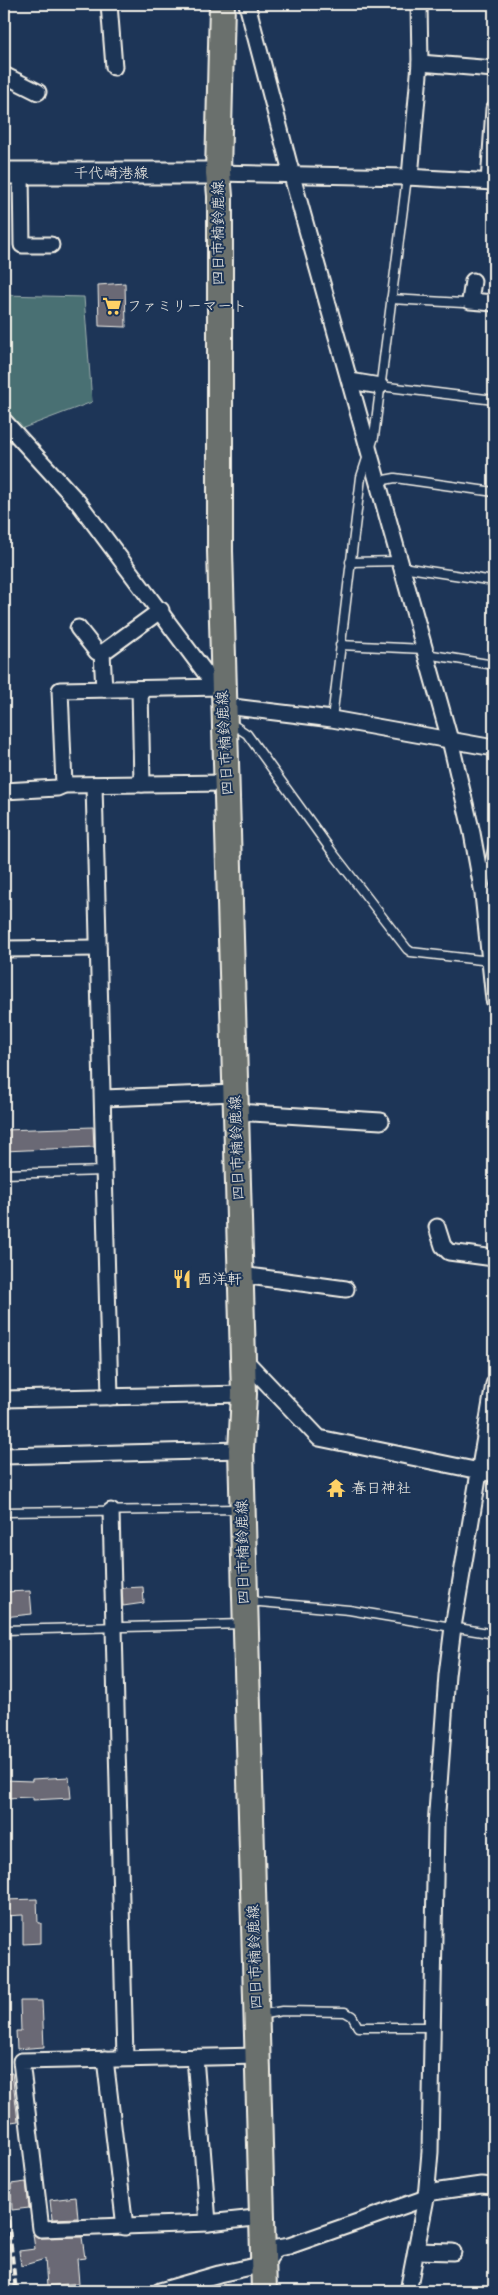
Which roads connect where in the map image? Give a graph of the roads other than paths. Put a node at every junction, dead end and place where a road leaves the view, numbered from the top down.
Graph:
1 (109, 4) edge
2 (222, 4) edge
3 (247, 4) edge
4 (419, 4) edge
5 (420, 62) junction
6 (114, 67) dead end
7 (494, 68) edge
8 (4, 75) edge
9 (38, 92) dead end
10 (494, 108) edge
11 (12, 173) edge
12 (218, 173) junction
13 (293, 174) junction
14 (408, 177) junction
15 (492, 182) edge
16 (51, 245) dead end
17 (473, 281) dead end
18 (391, 299) junction
19 (470, 301) junction
20 (494, 303) edge
21 (350, 381) junction
22 (380, 386) junction
23 (494, 400) edge
24 (4, 421) edge
25 (370, 449) junction
26 (379, 481) junction
27 (494, 492) edge
28 (350, 562) junction
29 (401, 564) junction
30 (494, 580) edge
31 (161, 610) junction
32 (78, 628) dead end
33 (340, 645) junction
34 (425, 652) junction
35 (102, 653) junction
36 (494, 665) edge
37 (104, 689) junction
38 (140, 689) junction
39 (222, 700) junction
40 (332, 719) junction
41 (450, 740) junction
42 (494, 748) edge
43 (227, 783) junction
44 (142, 784) junction
45 (64, 785) junction
46 (94, 785) junction
47 (4, 791) edge
48 (494, 842) edge
49 (483, 894) junction
50 (98, 948) junction
51 (4, 950) edge
52 (491, 957) edge
53 (494, 1000) edge
54 (103, 1098) junction
55 (236, 1102) junction
56 (381, 1121) dead end
57 (104, 1171) junction
58 (4, 1174) edge
59 (437, 1227) dead end
60 (494, 1258) edge
61 (241, 1275) junction
62 (346, 1289) dead end
63 (243, 1358) junction
64 (494, 1384) edge
65 (244, 1394) junction
66 (110, 1397) junction
67 (4, 1400) edge
68 (240, 1450) junction
69 (4, 1456) edge
70 (488, 1472) edge
71 (242, 1509) junction
72 (111, 1511) junction
73 (4, 1512) edge
74 (245, 1612) junction
75 (114, 1627) junction
76 (453, 1628) junction
77 (4, 1630) edge
78 (494, 1634) edge
79 (257, 2015) junction
80 (432, 2027) junction
81 (258, 2056) junction
82 (125, 2058) junction
83 (195, 2058) junction
84 (105, 2059) junction
85 (494, 2186) edge
86 (426, 2196) junction
87 (264, 2217) junction
88 (208, 2223) junction
89 (125, 2227) junction
90 (416, 2251) junction
91 (453, 2252) dead end
92 (264, 2264) junction
93 (160, 2291) edge
94 (264, 2291) edge
95 (408, 2291) edge

1 - 6 street
2 - 12 main road, 四日市楠鈴鹿線
3 - 13 street
4 - 5 street
5 - 7 street
5 - 14 street
8 - 9 street
10 - 15 street
11 - 12 main road, 千代崎港線
11 - 16 street
12 - 13 street
12 - 39 main road, 四日市楠鈴鹿線
13 - 14 street
13 - 21 street
14 - 15 street
14 - 18 lane
17 - 19 street
18 - 19 lane
18 - 22 lane
19 - 20 street
21 - 22 street
21 - 25 street
22 - 23 lane
22 - 25 lane
24 - 31 street
25 - 26 street
25 - 28 lane
26 - 27 lane
26 - 29 street
28 - 29 lane
28 - 33 lane
29 - 30 lane
29 - 34 street
31 - 35 street
31 - 39 street
32 - 35 street
33 - 34 lane
33 - 40 lane
34 - 36 lane
34 - 41 street
35 - 37 street
37 - 38 street
37 - 45 street
38 - 39 street
38 - 44 street
39 - 40 street
39 - 43 main road, 四日市楠鈴鹿線
39 - 52 lane
40 - 41 street
41 - 42 street
41 - 49 street
43 - 44 street
43 - 55 main road, 四日市楠鈴鹿線
44 - 46 street
45 - 46 street
45 - 47 street
46 - 50 street
48 - 49 lane
49 - 52 street
50 - 51 street
50 - 54 street
52 - 53 street
54 - 55 street
54 - 57 street
55 - 56 street
55 - 61 main road, 四日市楠鈴鹿線
57 - 58 lane
57 - 66 street
59 - 60 street
61 - 62 street
61 - 63 main road, 四日市楠鈴鹿線
63 - 65 main road, 四日市楠鈴鹿線
63 - 70 street
64 - 70 street
65 - 66 street
65 - 68 main road, 四日市楠鈴鹿線
66 - 67 street
68 - 69 street
68 - 71 main road, 四日市楠鈴鹿線
70 - 76 street
71 - 72 lane
71 - 74 main road, 四日市楠鈴鹿線
72 - 73 lane
72 - 75 street
74 - 75 lane
74 - 76 lane
74 - 79 main road, 四日市楠鈴鹿線
75 - 77 lane
75 - 82 street
76 - 78 lane
76 - 80 street
79 - 80 lane
79 - 81 main road, 四日市楠鈴鹿線
80 - 86 street
81 - 83 street
81 - 87 main road, 四日市楠鈴鹿線
82 - 83 street
82 - 84 street
83 - 88 street
84 - 89 street
84 - 89 street
85 - 86 street
86 - 90 street
86 - 92 street
87 - 88 street
87 - 92 main road, 四日市楠鈴鹿線
88 - 89 street
90 - 91 street
90 - 95 street
92 - 93 street
92 - 94 main road, 四日市楠鈴鹿線

